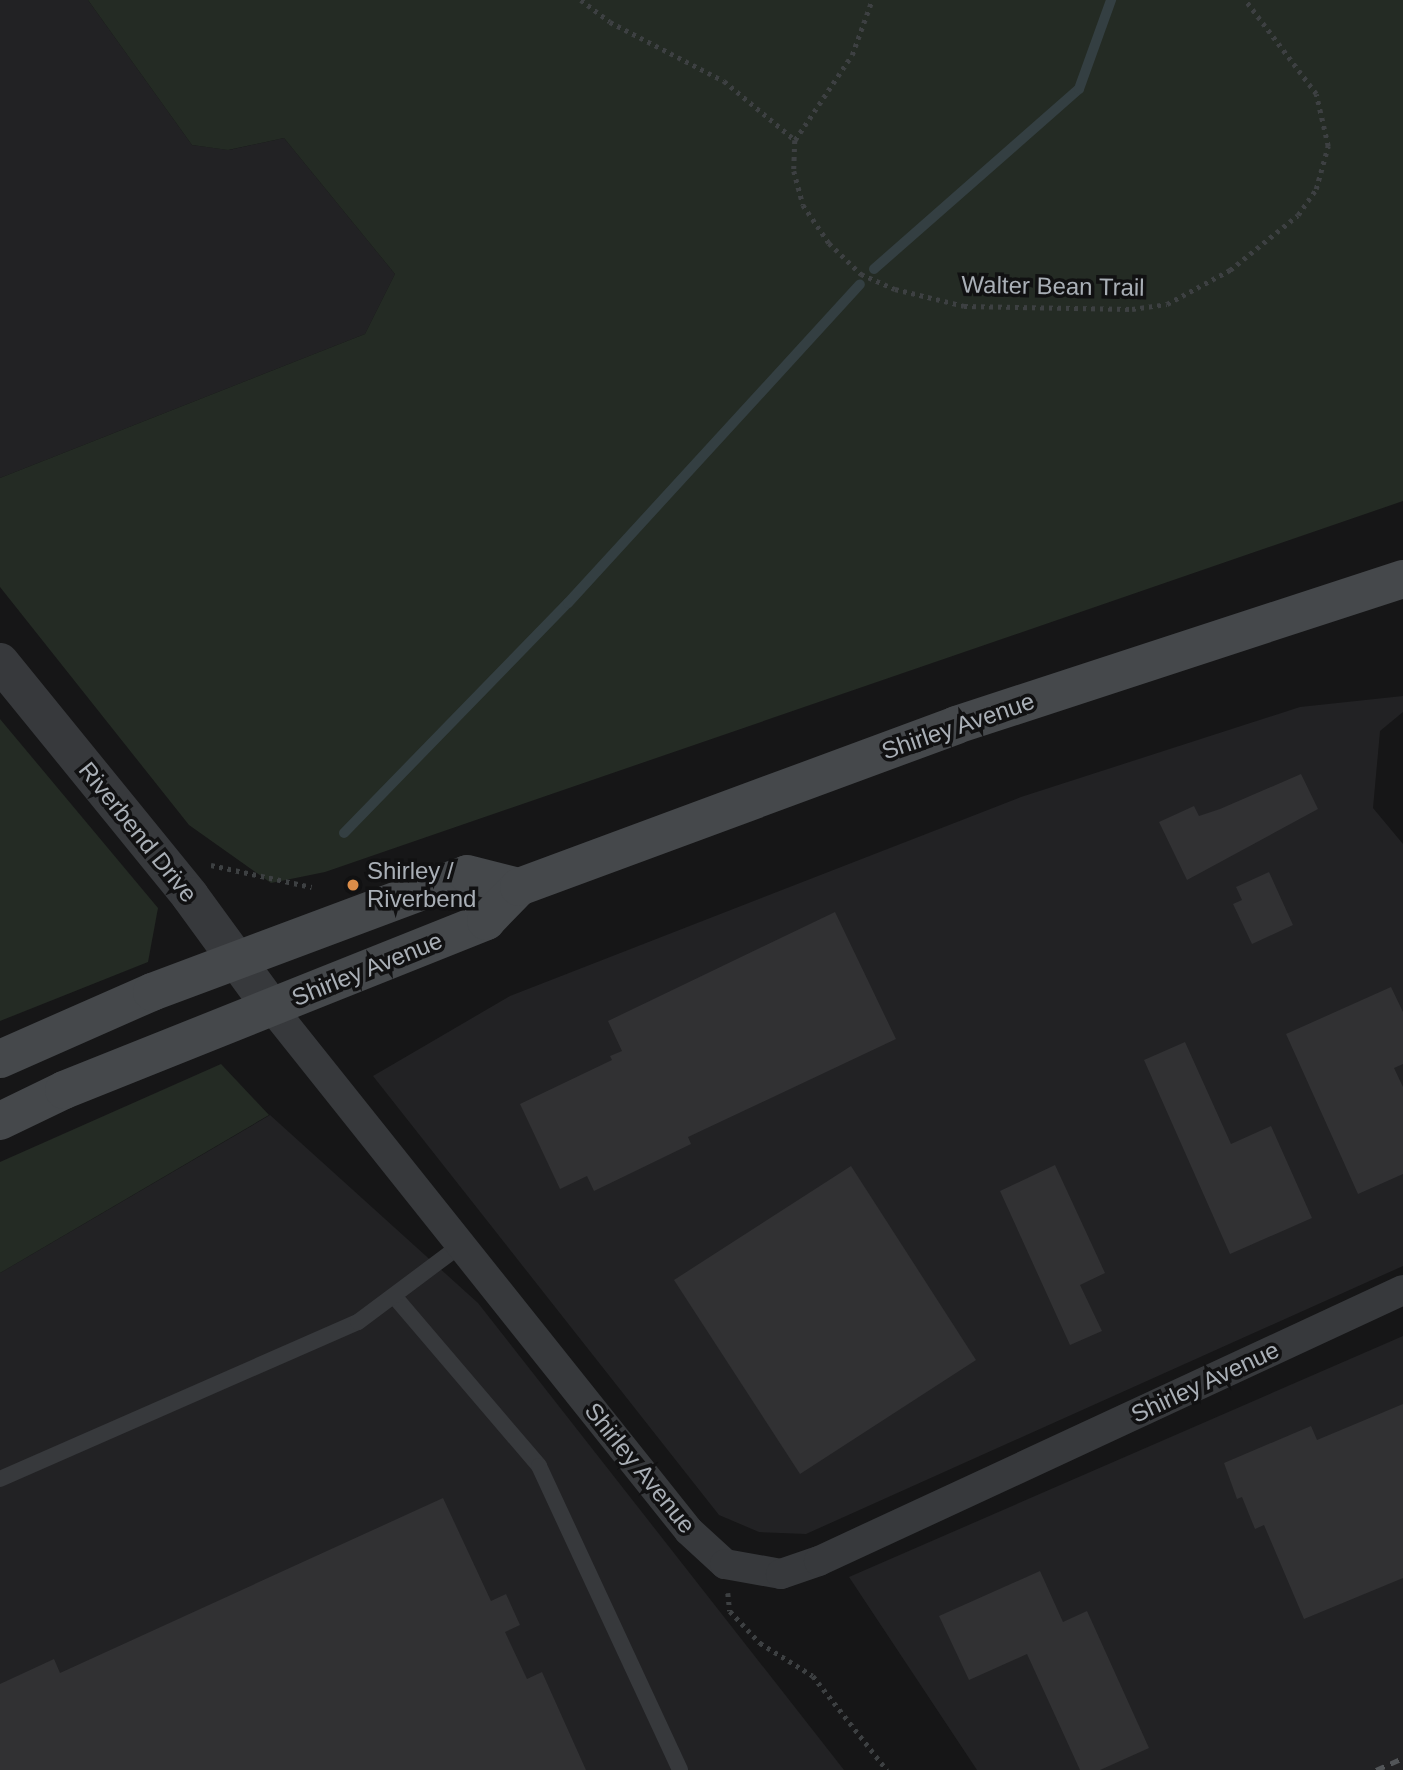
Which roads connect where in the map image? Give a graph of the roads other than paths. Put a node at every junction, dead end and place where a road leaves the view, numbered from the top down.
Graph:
1 (1403, 579) edge
2 (0, 662) edge
3 (519, 887) junction
4 (237, 959) junction
5 (271, 1007) junction
6 (0, 1059) edge
7 (0, 1121) edge
8 (461, 1245) junction
9 (1403, 1290) edge
10 (394, 1296) junction
11 (0, 1479) edge
12 (680, 1770) edge

1 - 3 main road, Shirley Avenue
2 - 4 street, Riverbend Drive
3 - 4 main road
3 - 5 main road, Shirley Avenue
4 - 5 street, Riverbend Drive
4 - 6 main road
5 - 7 main road
5 - 8 street, Shirley Avenue
8 - 9 street, Shirley Avenue
8 - 10 lane
10 - 11 lane
10 - 12 lane

